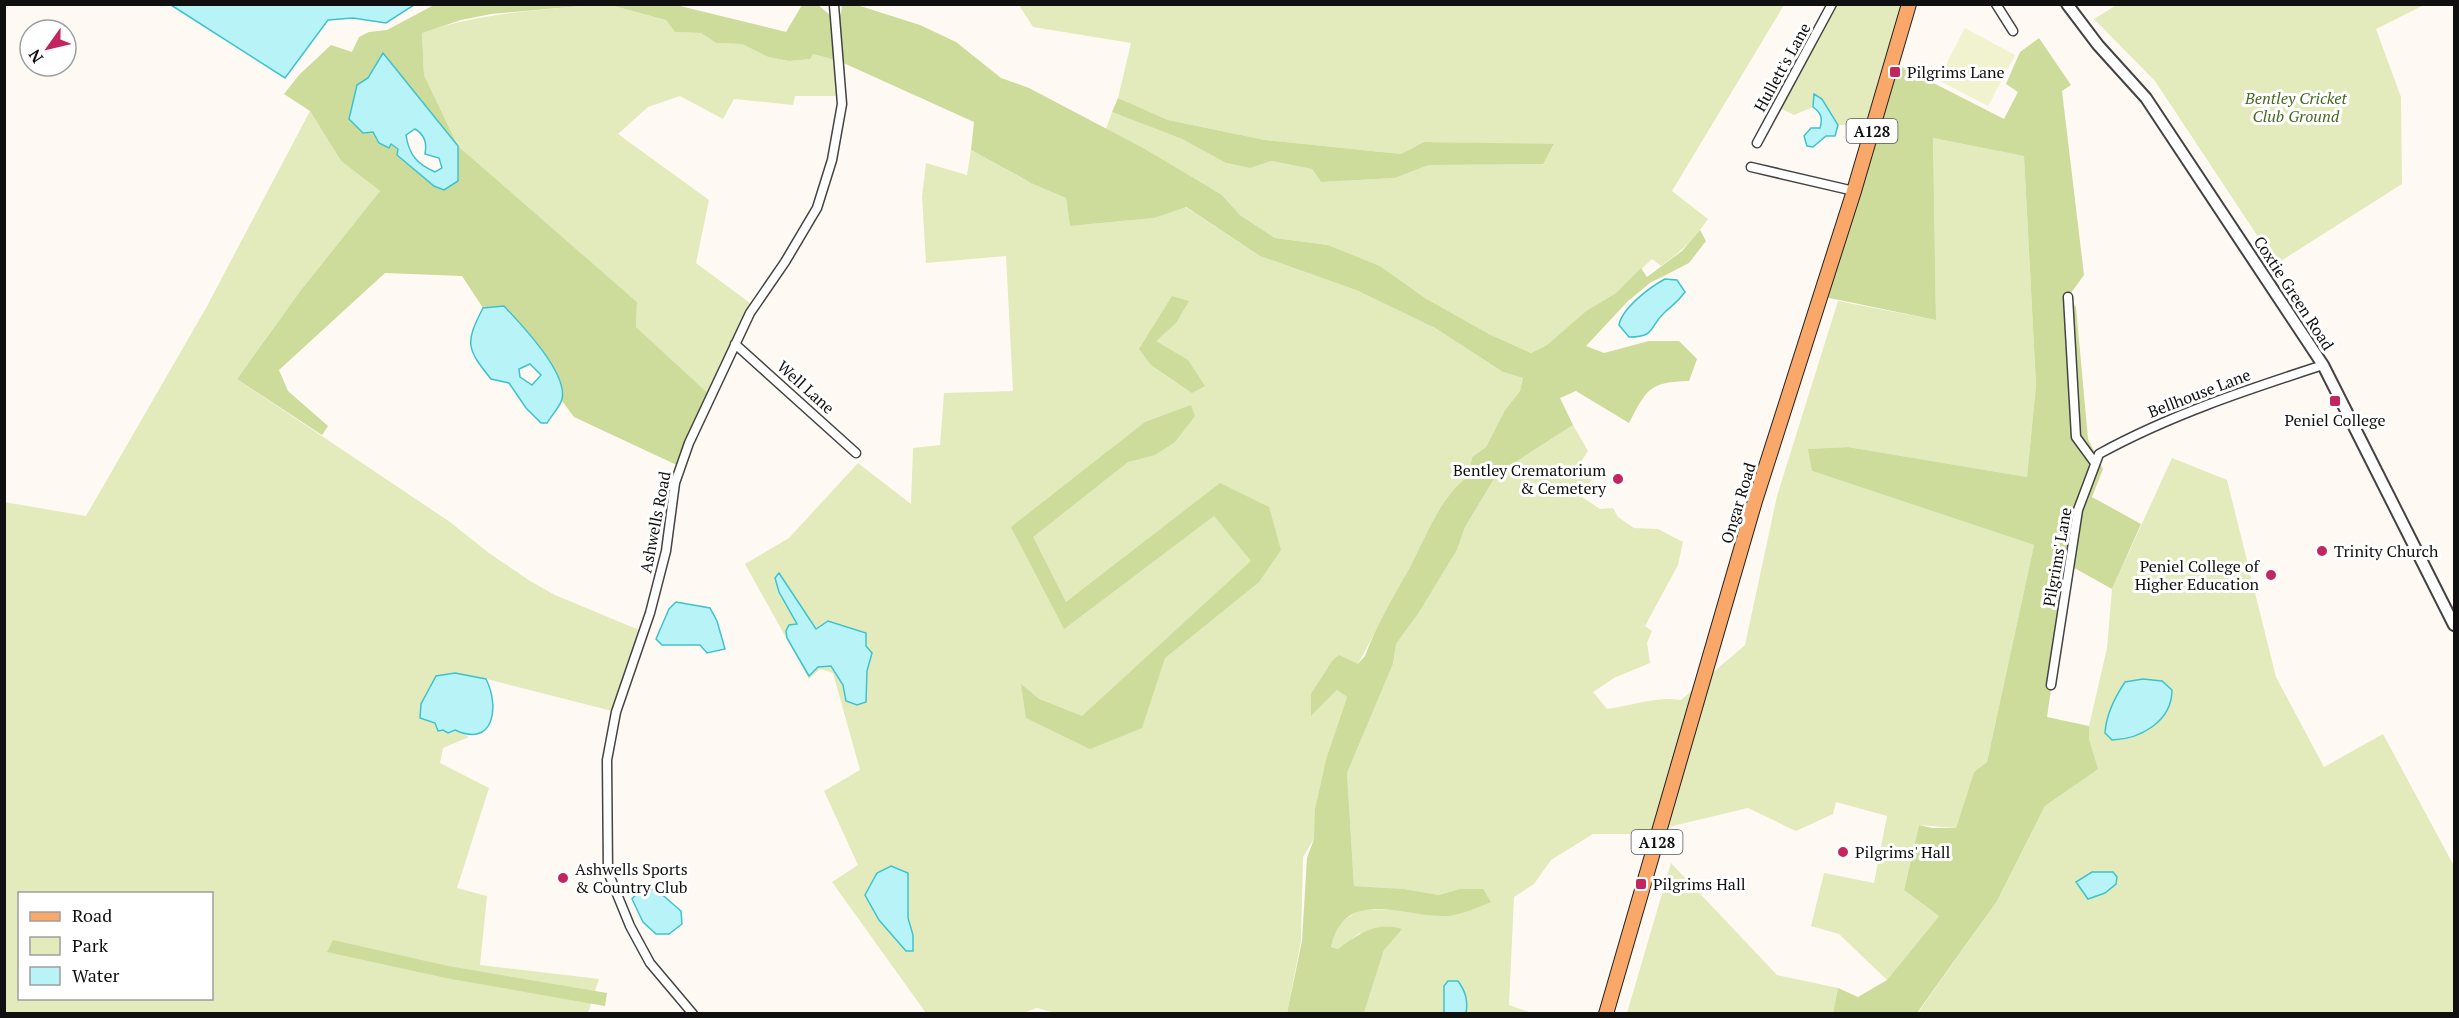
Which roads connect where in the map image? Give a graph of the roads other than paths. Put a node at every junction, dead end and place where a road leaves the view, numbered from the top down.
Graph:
1 (1832, 4) edge
2 (1909, 4) edge
3 (1996, 4) edge
4 (2067, 4) edge
5 (834, 5) edge
6 (2013, 31) dead end
7 (1757, 143) dead end
8 (1751, 167) dead end
9 (1854, 191) junction
10 (2068, 297) dead end
11 (735, 344) junction
12 (2323, 364) junction
13 (856, 453) dead end
14 (2095, 463) junction
15 (2454, 625) edge
16 (2051, 685) dead end
17 (693, 1014) edge
18 (1606, 1014) edge

1 - 7 street, Hullett's Lane
2 - 9 main road, Ongar Road / A128
3 - 6 street
4 - 12 street, Coxtie Green Road
5 - 11 street, Ashwells Road
8 - 9 street
9 - 18 main road, Ongar Road / A128
10 - 14 street
11 - 13 street, Well Lane
11 - 17 street, Ashwells Road
12 - 14 street, Bellhouse Lane
12 - 15 street, Coxtie Green Road
14 - 16 street, Pilgrims' Lane

